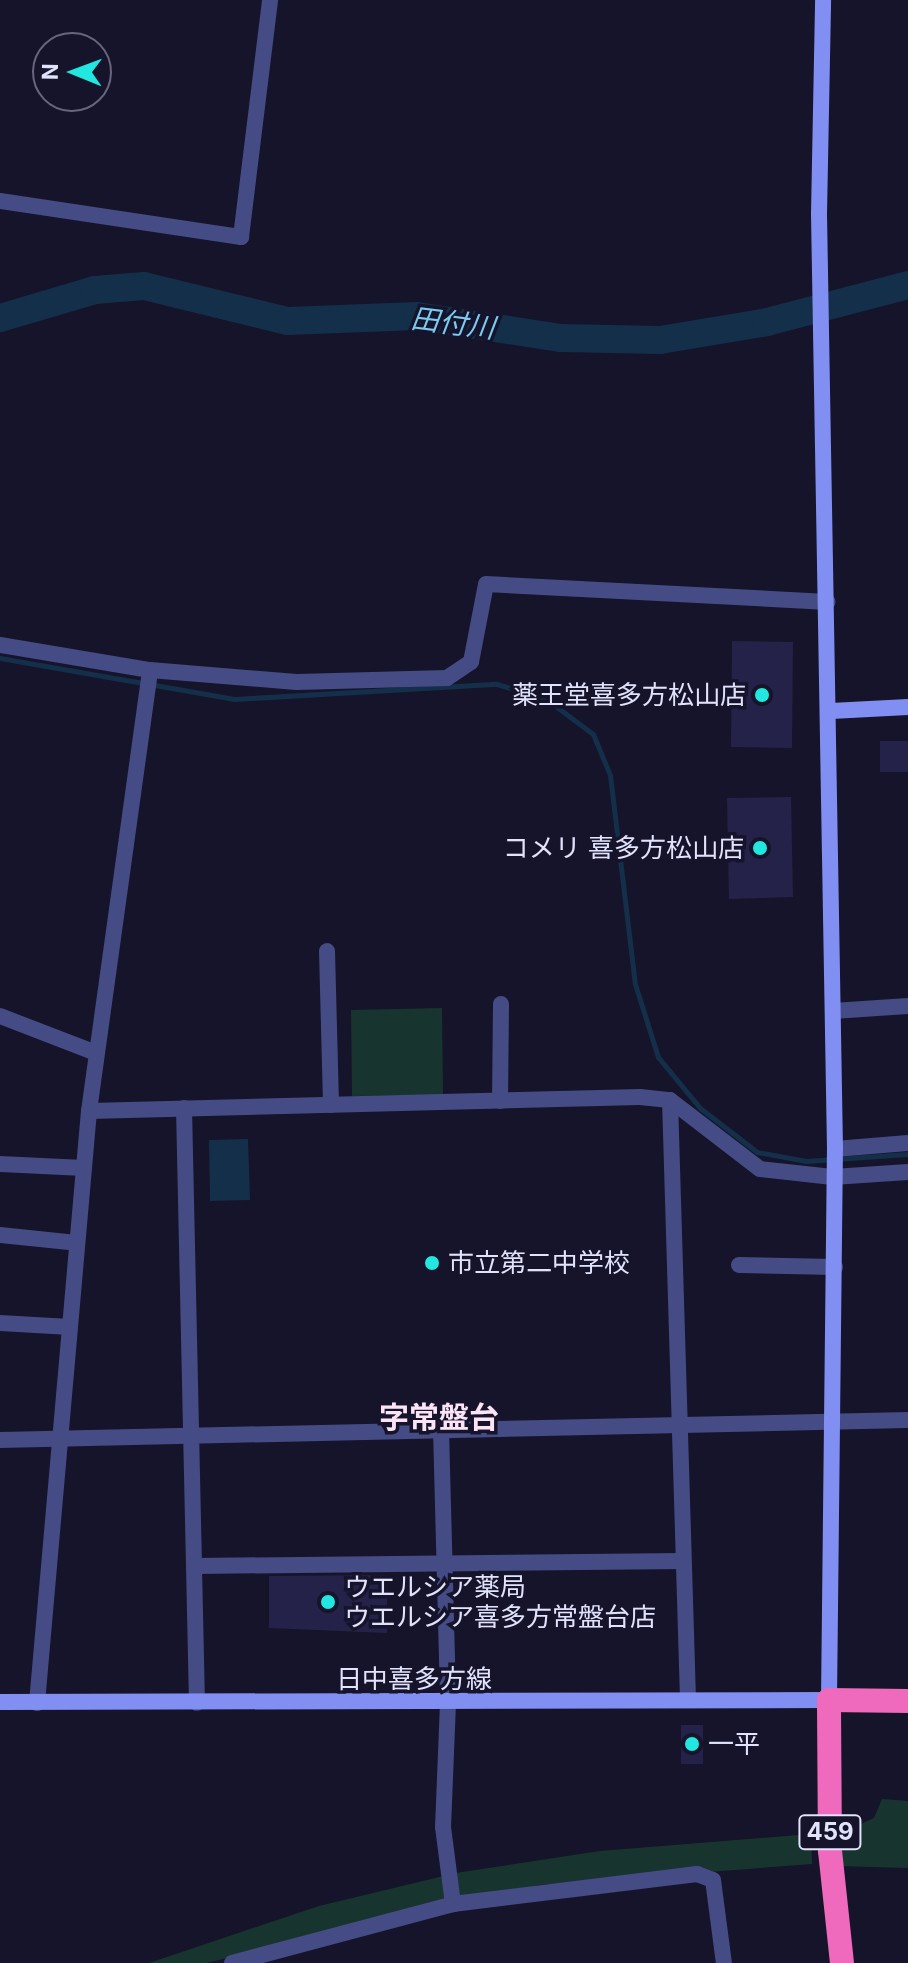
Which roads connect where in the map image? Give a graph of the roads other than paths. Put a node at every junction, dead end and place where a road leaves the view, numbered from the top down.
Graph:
1 (270, 0) edge
2 (823, 0) edge
3 (0, 201) edge
4 (828, 602) junction
5 (0, 645) edge
6 (150, 670) junction
7 (908, 707) edge
8 (831, 711) junction
9 (327, 951) dead end
10 (501, 1004) dead end
11 (908, 1006) edge
12 (833, 1011) junction
13 (0, 1016) edge
14 (96, 1053) junction
15 (670, 1100) junction
16 (500, 1101) junction
17 (331, 1105) junction
18 (184, 1108) junction
19 (89, 1111) junction
20 (908, 1143) edge
21 (835, 1149) junction
22 (0, 1164) edge
23 (84, 1168) junction
24 (908, 1172) edge
25 (833, 1177) junction
26 (0, 1235) edge
27 (77, 1243) junction
28 (739, 1265) dead end
29 (835, 1267) junction
30 (0, 1323) edge
31 (70, 1327) junction
32 (908, 1420) edge
33 (836, 1422) junction
34 (679, 1426) junction
35 (441, 1429) junction
36 (188, 1432) junction
37 (60, 1439) junction
38 (0, 1440) edge
39 (682, 1561) junction
40 (444, 1562) junction
41 (195, 1566) junction
42 (688, 1700) junction
43 (829, 1700) junction
44 (908, 1701) edge
45 (0, 1702) edge
46 (37, 1703) junction
47 (197, 1703) junction
48 (448, 1703) junction
49 (453, 1904) junction
50 (232, 1963) edge
51 (724, 1963) edge
52 (842, 1963) edge

1 - 3 street
2 - 4 street
4 - 6 street
4 - 8 street
5 - 6 street
6 - 14 street
7 - 8 street
8 - 12 street
9 - 17 street
10 - 16 street
11 - 12 street
12 - 21 street
13 - 14 street
14 - 19 street
15 - 16 street
15 - 25 street
15 - 34 street
16 - 17 street
17 - 18 street
18 - 19 street
18 - 36 street
19 - 23 street
20 - 21 street
21 - 25 street
22 - 23 street
23 - 27 street
24 - 25 street
25 - 29 street
26 - 27 street
27 - 31 street
28 - 29 street
29 - 33 street
30 - 31 street
31 - 37 street
32 - 33 street
33 - 34 street
33 - 43 street
34 - 35 street
34 - 39 street
35 - 36 street
35 - 40 street
36 - 37 street
36 - 41 street
37 - 38 street
37 - 46 street
39 - 40 street
39 - 42 street
40 - 41 street
40 - 48 street
41 - 47 street
42 - 43 street, 日中喜多方線
42 - 48 street, 日中喜多方線
43 - 44 highway
43 - 52 highway, 459
45 - 46 street, 日中喜多方線
46 - 47 street, 日中喜多方線
47 - 48 street, 日中喜多方線
48 - 49 street
49 - 50 street
49 - 51 street

